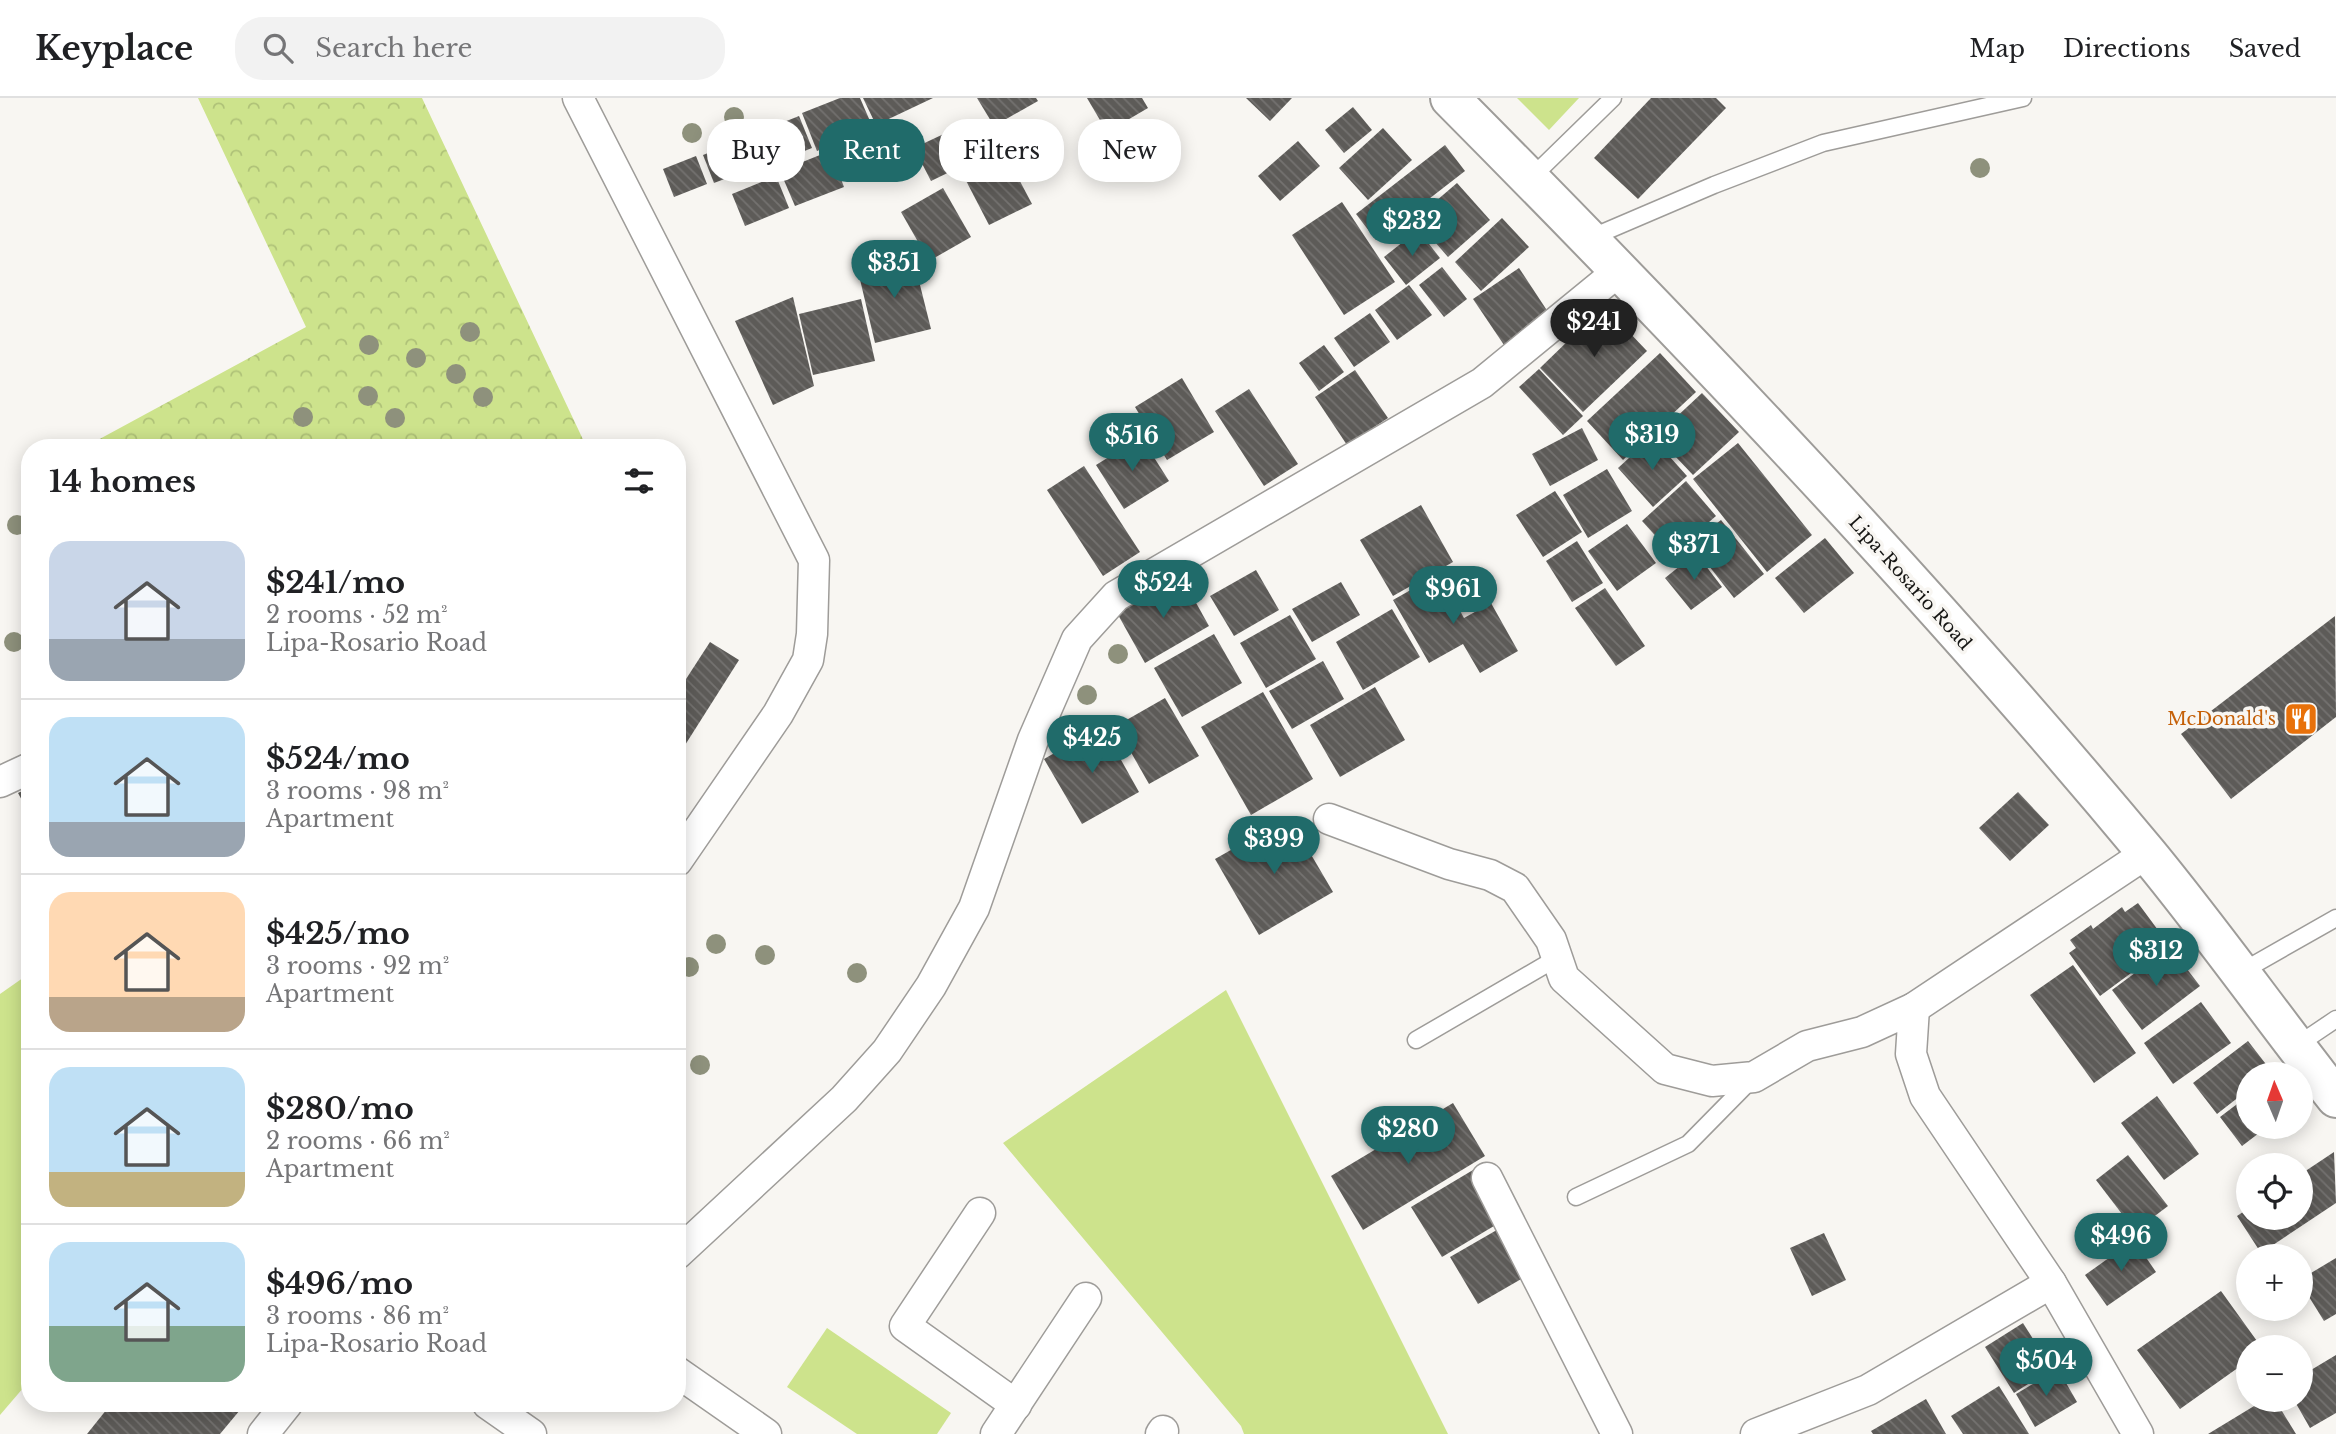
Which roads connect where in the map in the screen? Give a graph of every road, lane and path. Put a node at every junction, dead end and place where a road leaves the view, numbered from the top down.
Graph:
1 (578, 98) edge
2 (1613, 98) edge
3 (2023, 98) edge
4 (1465, 105) edge
5 (1531, 178) junction
6 (1590, 238) junction
7 (1620, 270) junction
8 (21, 772) edge
9 (0, 782) edge
10 (1329, 819) dead end
11 (686, 848) edge
12 (2147, 853) junction
13 (2336, 918) edge
14 (1557, 958) junction
15 (2241, 972) junction
16 (1914, 1008) junction
17 (2336, 1019) edge
18 (1416, 1040) dead end
19 (2297, 1046) junction
20 (1754, 1077) junction
21 (2336, 1098) edge
22 (1487, 1178) dead end
23 (1576, 1197) dead end
24 (980, 1213) dead end
25 (686, 1246) edge
26 (2051, 1283) junction
27 (1086, 1298) dead end
28 (686, 1378) edge
29 (1016, 1405) junction
30 (499, 1412) edge
31 (531, 1434) edge
32 (766, 1434) edge
33 (996, 1434) edge
34 (1617, 1434) edge
35 (1756, 1434) edge
36 (2138, 1434) edge

1 - 11 street
2 - 5 lane
3 - 6 lane
4 - 5 main road, Lipa-Rosario Road
5 - 6 main road, Lipa-Rosario Road
6 - 7 main road, Lipa-Rosario Road
7 - 12 main road, Lipa-Rosario Road
7 - 25 street
8 - 9 street
10 - 14 street
12 - 15 main road, Lipa-Rosario Road
12 - 16 street
13 - 15 lane
14 - 18 lane
14 - 20 street
15 - 19 main road, Lipa-Rosario Road
16 - 20 street
16 - 26 street
17 - 19 lane
19 - 21 main road, Lipa-Rosario Road
20 - 23 lane
22 - 34 street
24 - 29 street
26 - 35 street
26 - 36 street
27 - 29 street
28 - 32 street
29 - 33 street
30 - 31 street

